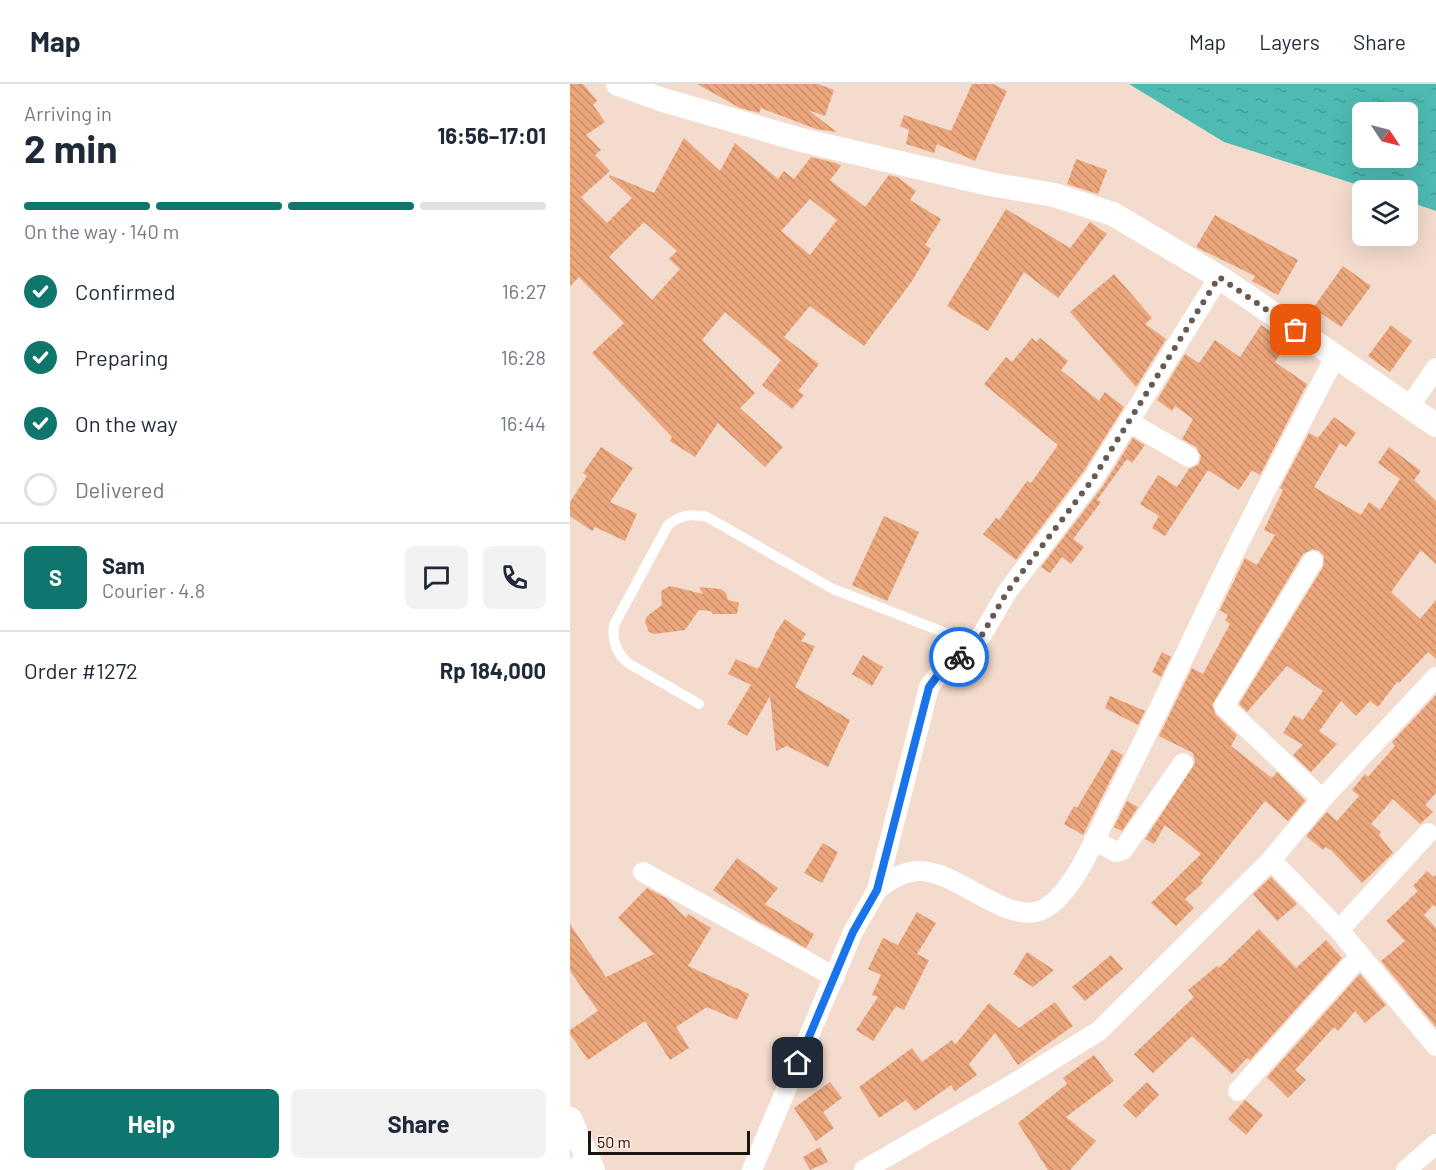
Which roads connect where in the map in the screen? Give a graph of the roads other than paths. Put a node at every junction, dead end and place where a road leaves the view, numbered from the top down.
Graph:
1 (618, 84) edge
2 (1219, 277) junction
3 (1335, 357) junction
4 (1436, 368) edge
5 (1410, 407) junction
6 (1129, 422) junction
7 (1436, 425) edge
8 (1189, 458) dead end
9 (1313, 561) dead end
10 (975, 644) junction
11 (1436, 677) edge
12 (699, 704) dead end
13 (1183, 762) dead end
14 (1322, 799) junction
15 (1428, 832) dead end
16 (1094, 840) junction
17 (1271, 860) junction
18 (643, 872) dead end
19 (877, 890) junction
20 (1339, 930) junction
21 (1359, 956) junction
22 (835, 977) junction
23 (1436, 1046) edge
24 (1238, 1091) dead end
25 (570, 1119) edge
26 (1436, 1144) edge
27 (584, 1166) edge
28 (752, 1170) edge
29 (864, 1170) edge
30 (1406, 1170) edge

1 - 2 street
2 - 3 street
2 - 6 street
3 - 5 street
3 - 16 street
4 - 5 street
5 - 7 street
6 - 8 street
6 - 10 street
9 - 14 street
10 - 12 lane
10 - 19 street
11 - 14 street
13 - 16 street
14 - 17 street
15 - 20 street
16 - 19 street
17 - 20 street
17 - 29 street
18 - 22 street
19 - 22 street
20 - 21 street
21 - 23 street
21 - 24 street
22 - 28 street
25 - 27 street
26 - 30 street

